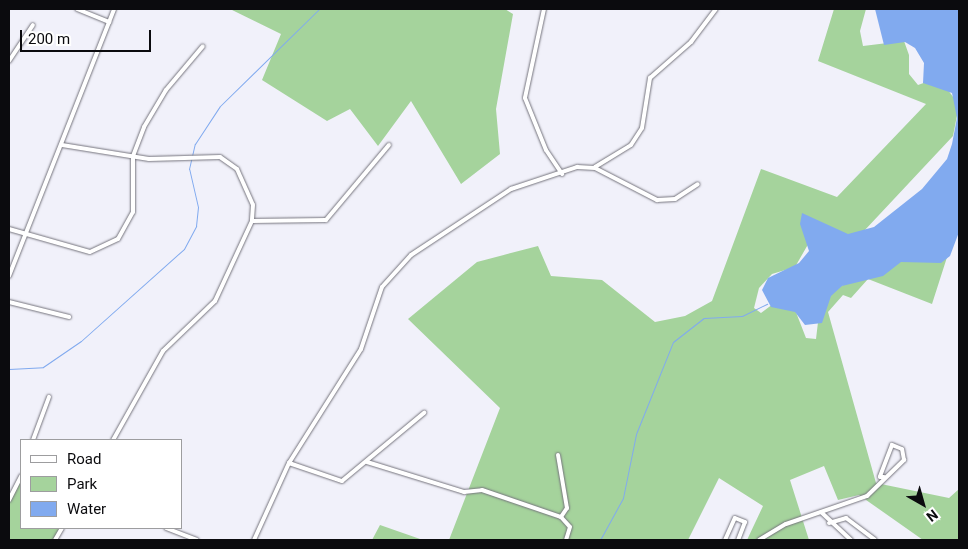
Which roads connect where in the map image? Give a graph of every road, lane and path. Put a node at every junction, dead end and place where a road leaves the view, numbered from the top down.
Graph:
1 (77, 9) edge
2 (114, 9) edge
3 (544, 9) edge
4 (716, 9) edge
5 (109, 22) junction
6 (33, 25) dead end
7 (203, 46) dead end
8 (9, 61) edge
9 (62, 145) junction
10 (389, 145) dead end
11 (133, 156) junction
12 (595, 168) junction
13 (562, 174) junction
14 (698, 184) dead end
15 (252, 221) junction
16 (9, 229) edge
17 (26, 234) junction
18 (9, 276) edge
19 (9, 302) edge
20 (69, 317) dead end
21 (50, 397) dead end
22 (424, 412) dead end
23 (33, 439) edge
24 (114, 439) edge
25 (558, 455) dead end
26 (367, 462) junction
27 (289, 463) junction
28 (884, 477) junction
29 (20, 478) edge
30 (9, 500) edge
31 (821, 512) junction
32 (561, 517) junction
33 (830, 523) junction
34 (61, 529) edge
35 (169, 529) edge
36 (55, 540) edge
37 (197, 540) edge
38 (254, 540) edge
39 (566, 540) edge
40 (725, 540) edge
41 (738, 540) edge
42 (759, 540) edge
43 (851, 540) edge
44 (875, 540) edge

1 - 5 street
2 - 5 street
3 - 13 street
4 - 12 street
5 - 9 street
6 - 8 street
7 - 11 street
9 - 11 street
9 - 17 street
10 - 15 street
11 - 15 street
11 - 17 street
12 - 13 street
12 - 14 street
13 - 27 street
15 - 24 street
16 - 17 street
17 - 18 street
19 - 20 street
21 - 23 street
22 - 26 street
25 - 32 street
26 - 27 street
26 - 32 street
27 - 38 street
28 - 28 street
28 - 31 street
29 - 30 street
31 - 33 street
31 - 42 street
32 - 39 street
33 - 43 street
33 - 44 street
34 - 36 street
35 - 37 street
40 - 41 street

